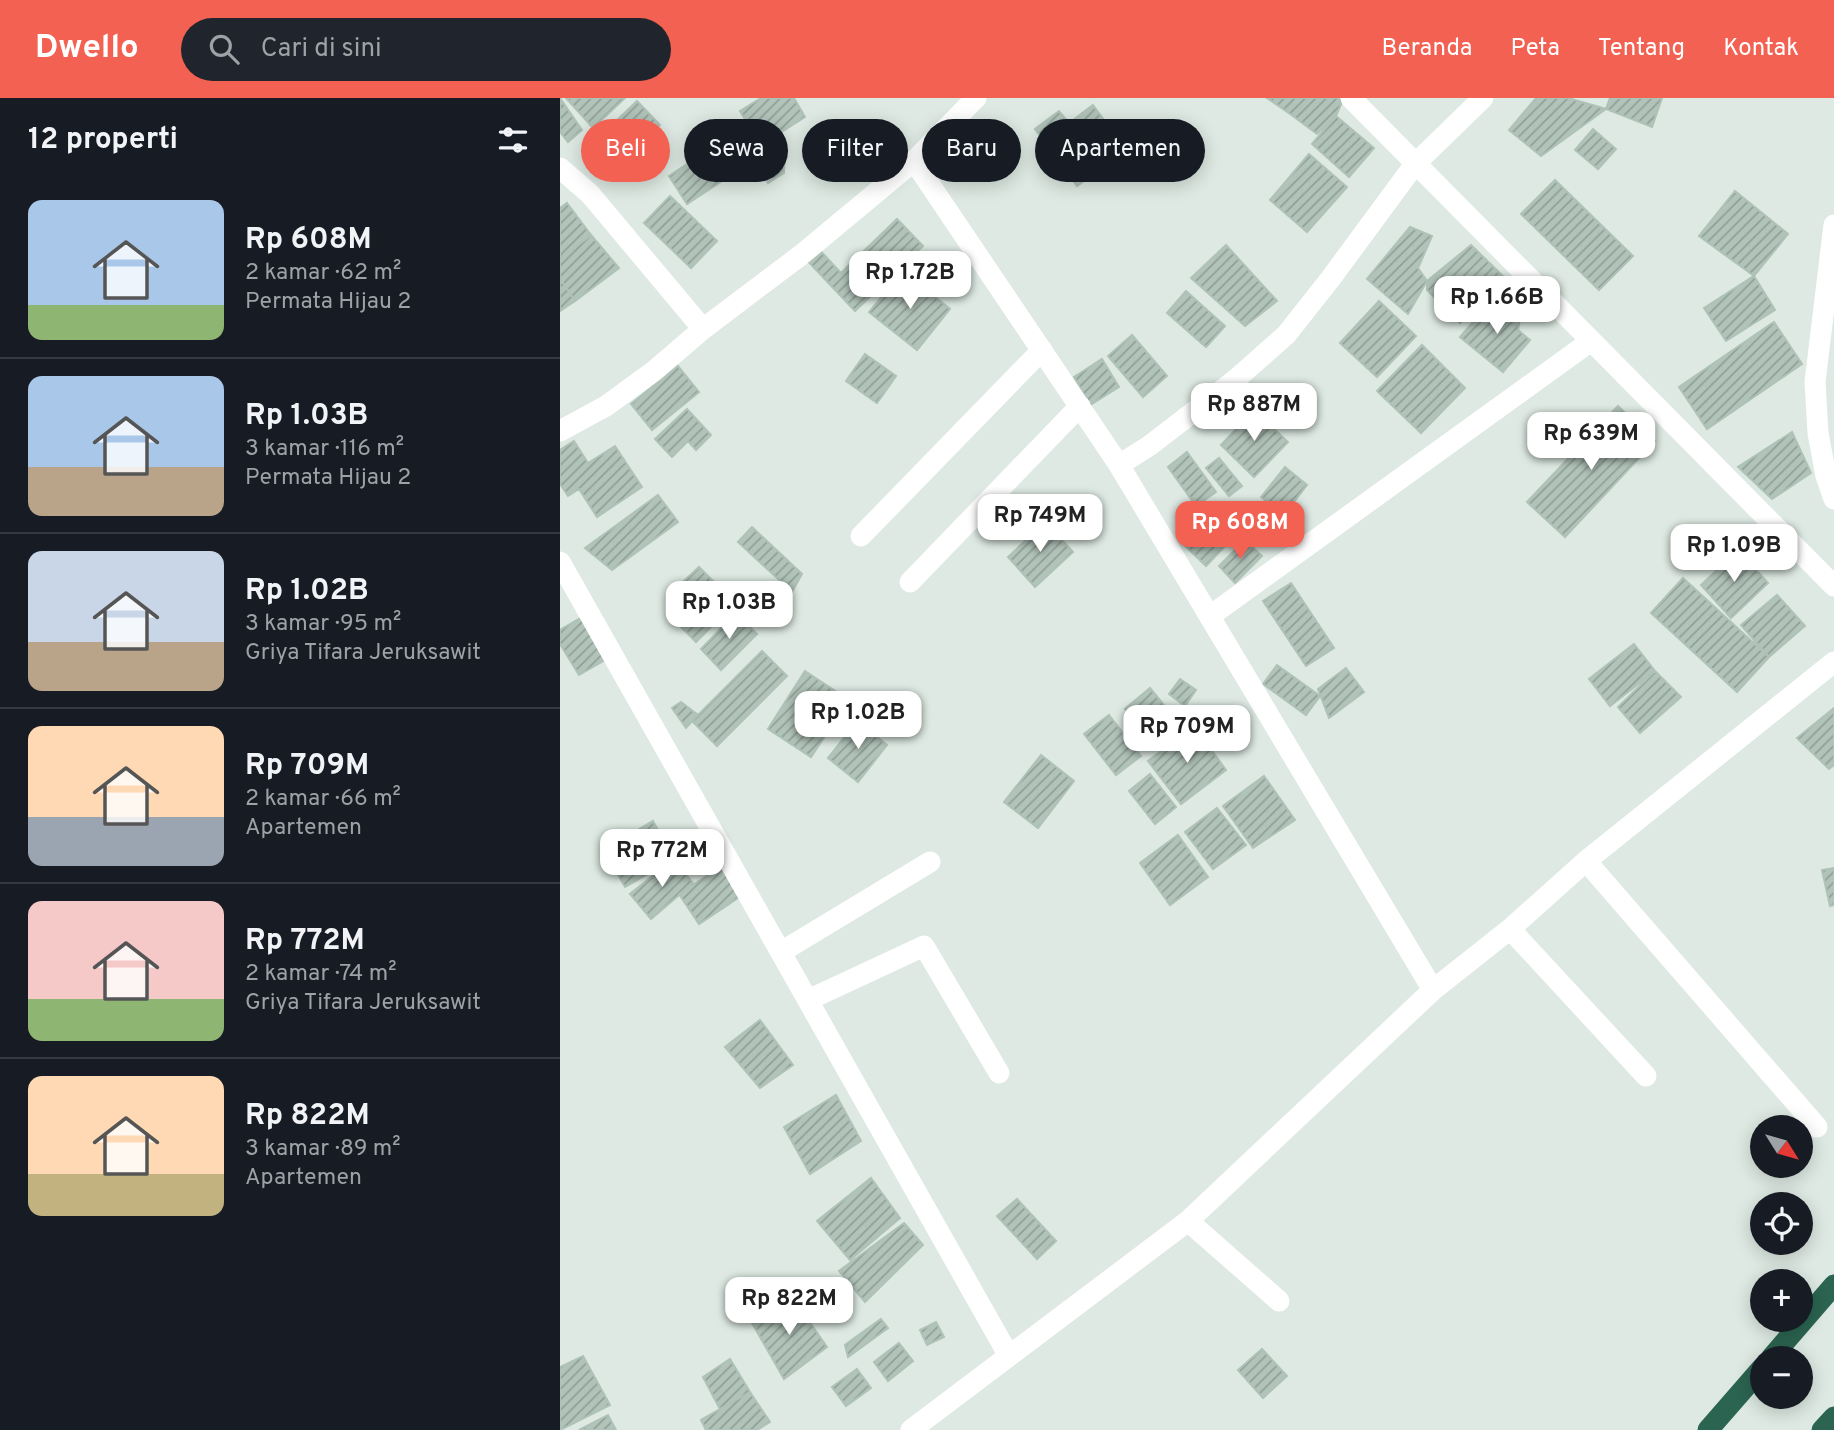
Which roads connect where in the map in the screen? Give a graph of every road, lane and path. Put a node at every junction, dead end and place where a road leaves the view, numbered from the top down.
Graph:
1 (976, 98) edge
2 (1350, 98) edge
3 (1483, 98) edge
4 (914, 161) junction
5 (1415, 164) junction
6 (560, 167) edge
7 (1834, 225) edge
8 (703, 329) junction
9 (1591, 341) junction
10 (1042, 350) junction
11 (1080, 406) junction
12 (560, 430) edge
13 (1119, 466) junction
14 (1834, 499) edge
15 (861, 536) dead end
16 (560, 562) edge
17 (910, 582) dead end
18 (1834, 586) edge
19 (1210, 616) junction
20 (1834, 662) edge
21 (1586, 861) junction
22 (930, 862) dead end
23 (1510, 929) junction
24 (781, 953) junction
25 (1433, 990) junction
26 (808, 1000) junction
27 (999, 1073) dead end
28 (1646, 1076) dead end
29 (1817, 1127) dead end
30 (1188, 1221) junction
31 (1834, 1285) edge
32 (1279, 1301) dead end
33 (1781, 1346) edge
34 (1009, 1356) junction
35 (1750, 1382) edge
36 (1834, 1417) edge
37 (911, 1430) edge
38 (1708, 1430) edge
39 (1822, 1430) edge

1 - 4 street
2 - 5 street
3 - 5 street
4 - 8 street
4 - 10 street
5 - 9 street
5 - 13 street
6 - 8 street
7 - 14 street
8 - 12 street
9 - 18 street
9 - 19 street
10 - 11 street
10 - 15 street
11 - 13 street
11 - 17 street
13 - 19 street
16 - 24 street
19 - 25 street
20 - 21 street
21 - 23 street
21 - 29 street
22 - 24 street
23 - 25 street
23 - 28 street
24 - 26 street
25 - 30 street
26 - 27 street
26 - 34 street
30 - 32 street
30 - 34 street
31 - 33 highway
34 - 37 street
35 - 38 highway
36 - 39 highway

